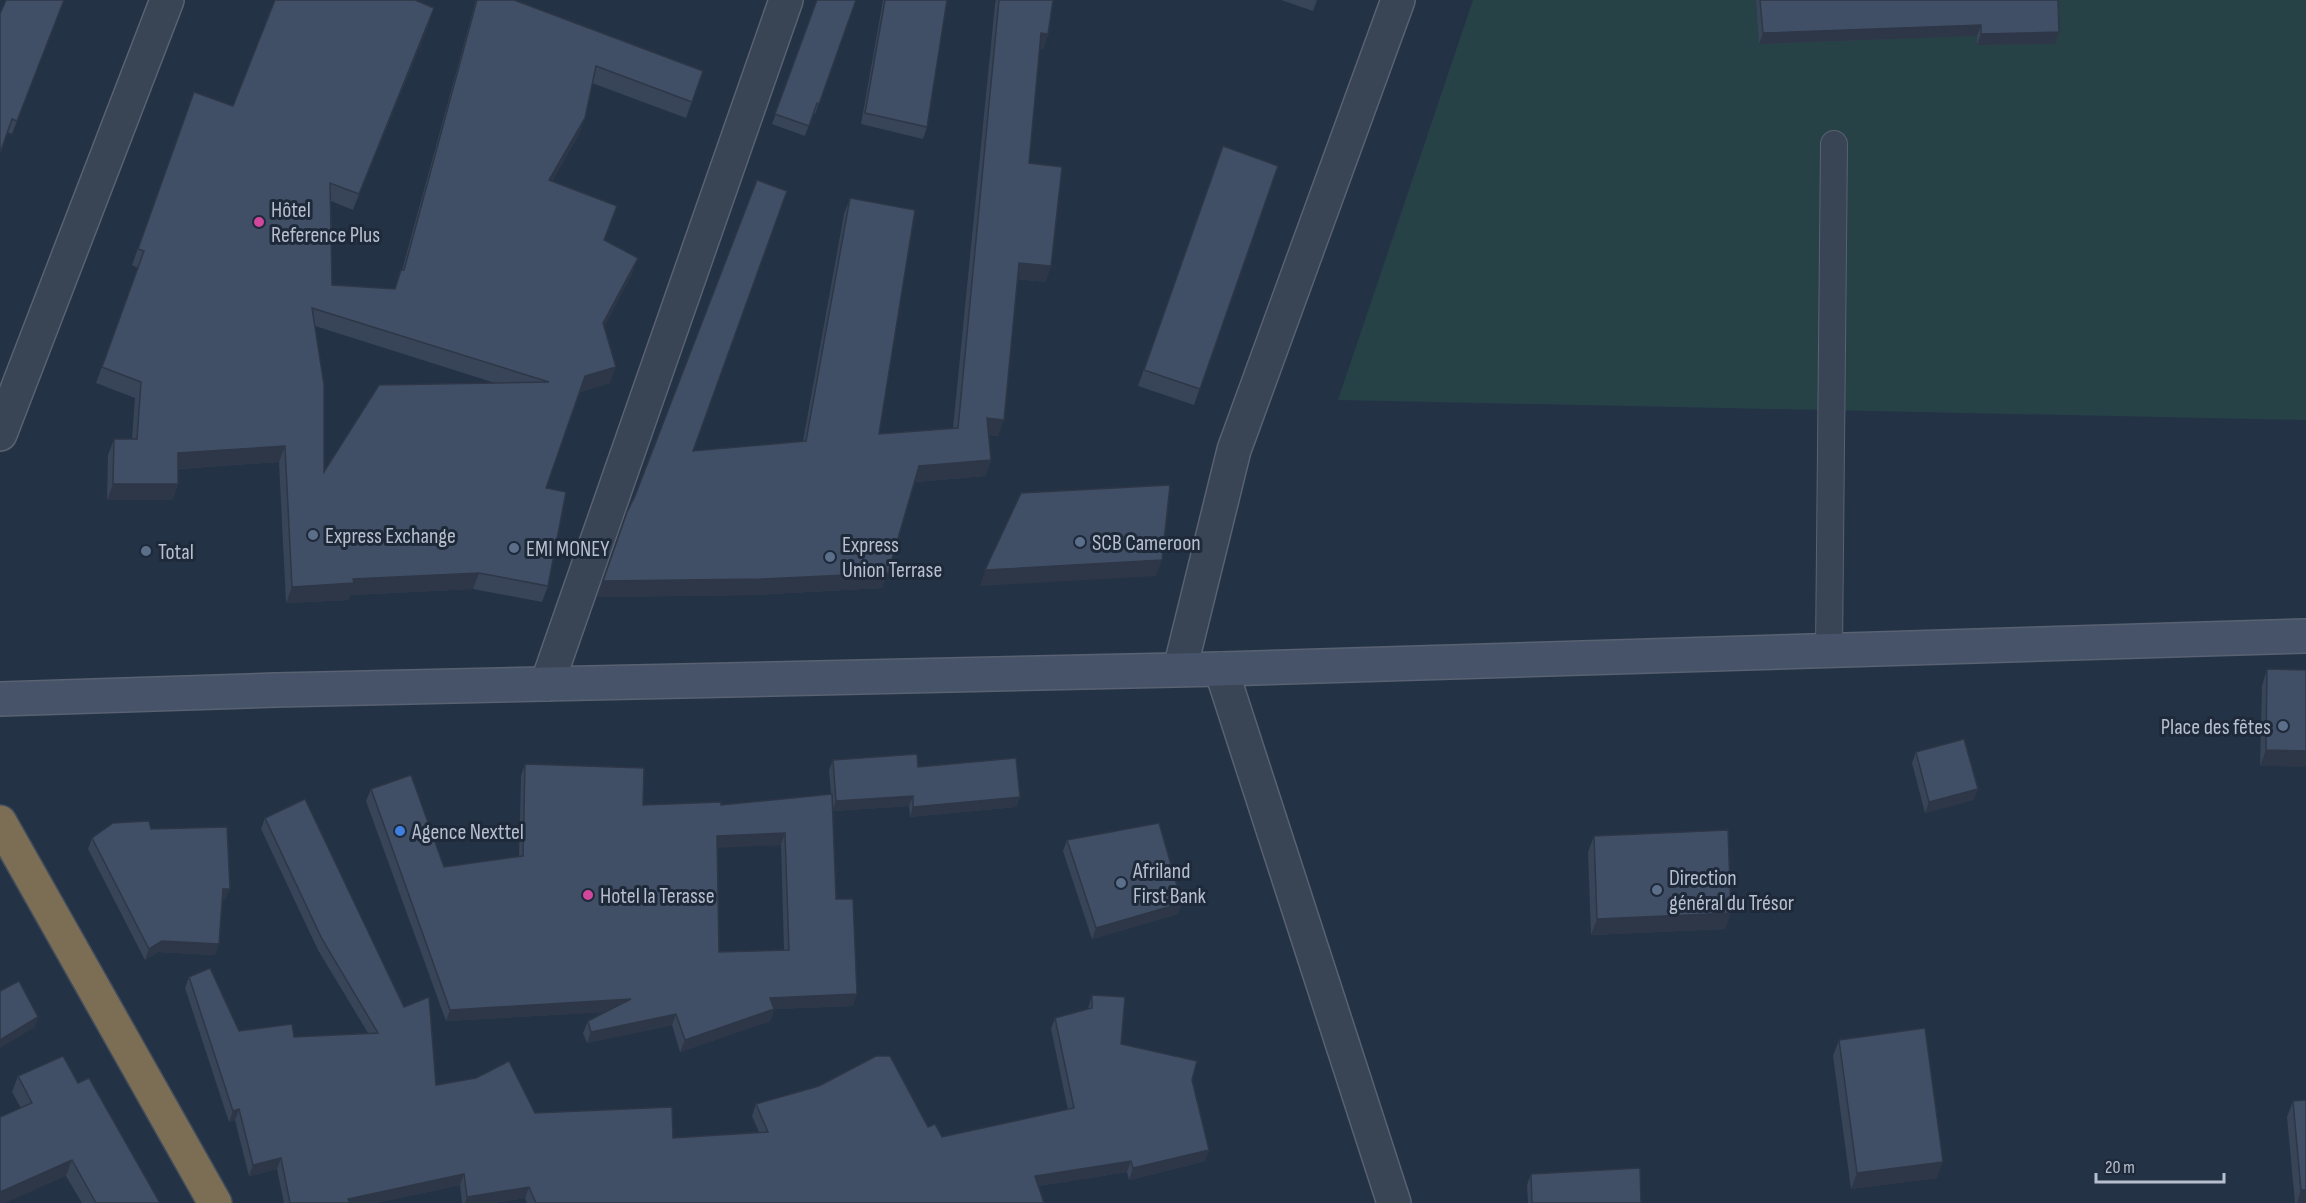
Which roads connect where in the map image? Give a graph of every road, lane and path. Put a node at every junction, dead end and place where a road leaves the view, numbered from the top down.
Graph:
1 (167, 0) edge
2 (786, 0) edge
3 (1398, 0) edge
4 (1834, 144) dead end
5 (0, 434) edge
6 (2306, 636) edge
7 (1829, 650) junction
8 (1180, 669) junction
9 (1221, 669) junction
10 (547, 684) junction
11 (0, 699) edge
12 (0, 822) edge
13 (215, 1203) edge
14 (1394, 1203) edge

1 - 5 street
2 - 10 street
3 - 8 street
4 - 7 lane
6 - 7 street
7 - 9 street
8 - 9 street
8 - 10 street
9 - 14 street
10 - 11 street
12 - 13 highway

